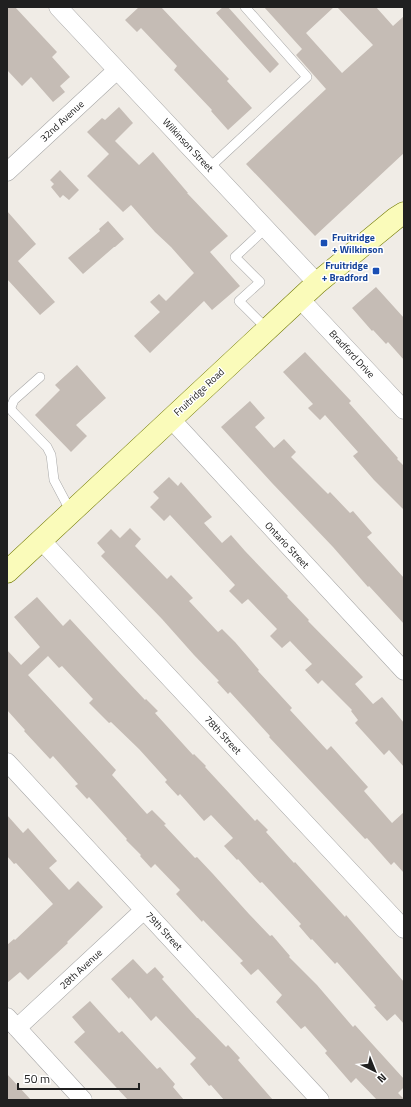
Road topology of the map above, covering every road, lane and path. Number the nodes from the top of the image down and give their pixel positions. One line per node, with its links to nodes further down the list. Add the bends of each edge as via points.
1 (58, 7): 3 (street, Wilkinson Street)
2 (244, 7): 4 (lane, via 307,77)
3 (117, 70): 4 (street, Wilkinson Street); 5 (street, 32nd Avenue)
4 (209, 168): 7 (street, Wilkinson Street)
5 (7, 172)
6 (401, 212): 8 (main road, Fruitridge Road)
7 (266, 228): 8 (street, Wilkinson Street); 10 (lane, via 235,257 260,282 239,302)
8 (317, 283): 9 (main road, Fruitridge Road)
9 (300, 299): 10 (main road, Fruitridge Road); 12 (street, Bradford Drive)
10 (267, 330): 13 (main road, Fruitridge Road)
11 (40, 377): 14 (lane, via 14,400 11,407 47,447 54,480)
12 (404, 410)
13 (170, 419): 14 (main road, Fruitridge Road); 17 (street, Ontario Street)
14 (71, 512): 15 (main road, Fruitridge Road)
15 (41, 540): 16 (main road, Fruitridge Road); 20 (street, 78th Street)
16 (7, 572)
17 (404, 671)
18 (7, 762): 19 (street, 79th Street)
19 (144, 910): 21 (street, 28th Avenue); 23 (street, 79th Street)
20 (404, 930)
21 (12, 1023): 22 (street)
22 (84, 1100)
23 (320, 1100)

